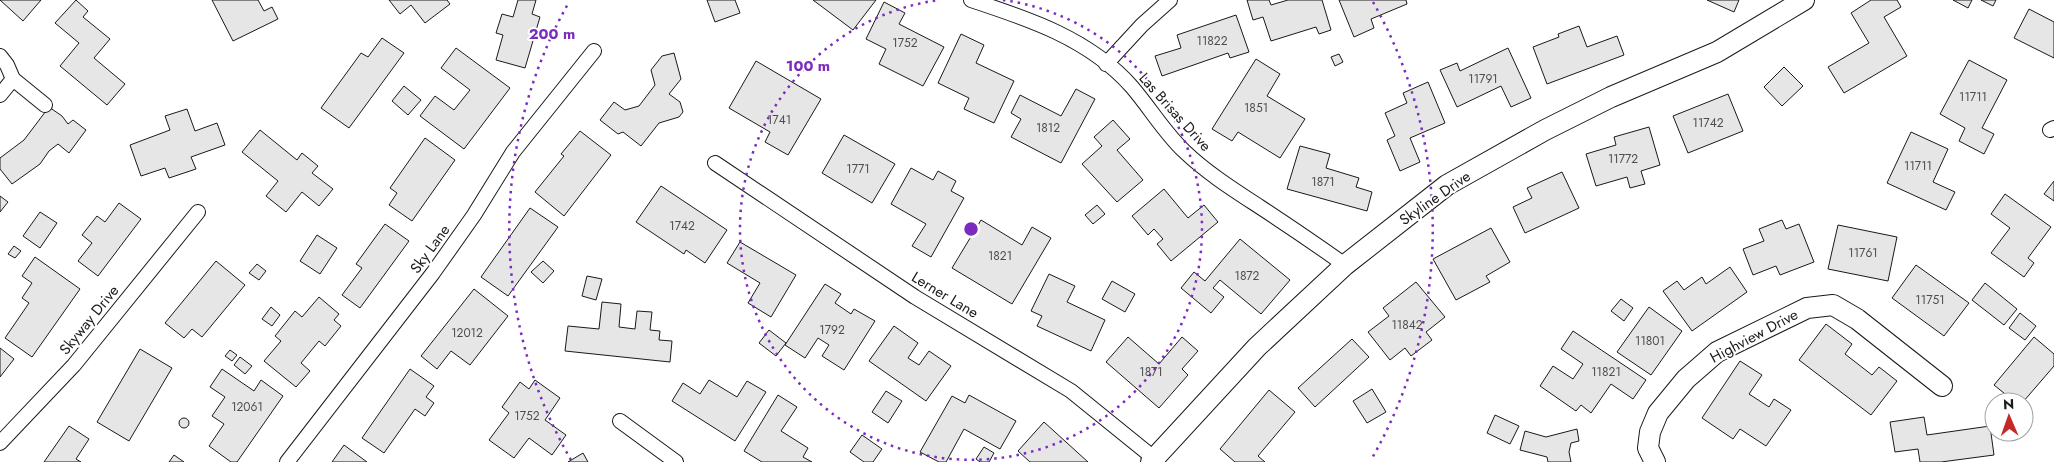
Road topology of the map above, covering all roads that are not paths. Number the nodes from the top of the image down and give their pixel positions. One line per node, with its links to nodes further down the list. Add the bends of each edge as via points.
1 (971, 0): 6 (street, Las Brisas Drive, via 1040,23 1071,39)
2 (1170, 0): 6 (street)
3 (1802, 0): 12 (street, Skyline Drive, via 1716,52 1544,130 1448,185)
4 (594, 51): 18 (street, Sky Lane, via 513,152 438,266)
5 (0, 56): 7 (street)
6 (1106, 64): 12 (street, Las Brisas Drive, via 1131,86 1185,152 1225,184)
7 (13, 79): 8 (street); 9 (street)
8 (0, 95)
9 (46, 105)
10 (715, 163): 17 (street, Lerner Lane, via 915,296 1071,391)
11 (198, 212): 15 (street, Skyway Drive, via 74,365)
12 (1345, 265): 17 (street, Skyline Drive, via 1257,347)
13 (1942, 386): 16 (street, Highview Drive, via 1857,319 1833,305 1807,308 1717,352 1700,365 1658,413 1650,432)
14 (620, 420): 19 (street)
15 (0, 443)
16 (1652, 455)
17 (1153, 460)
18 (287, 462)
19 (676, 462)

